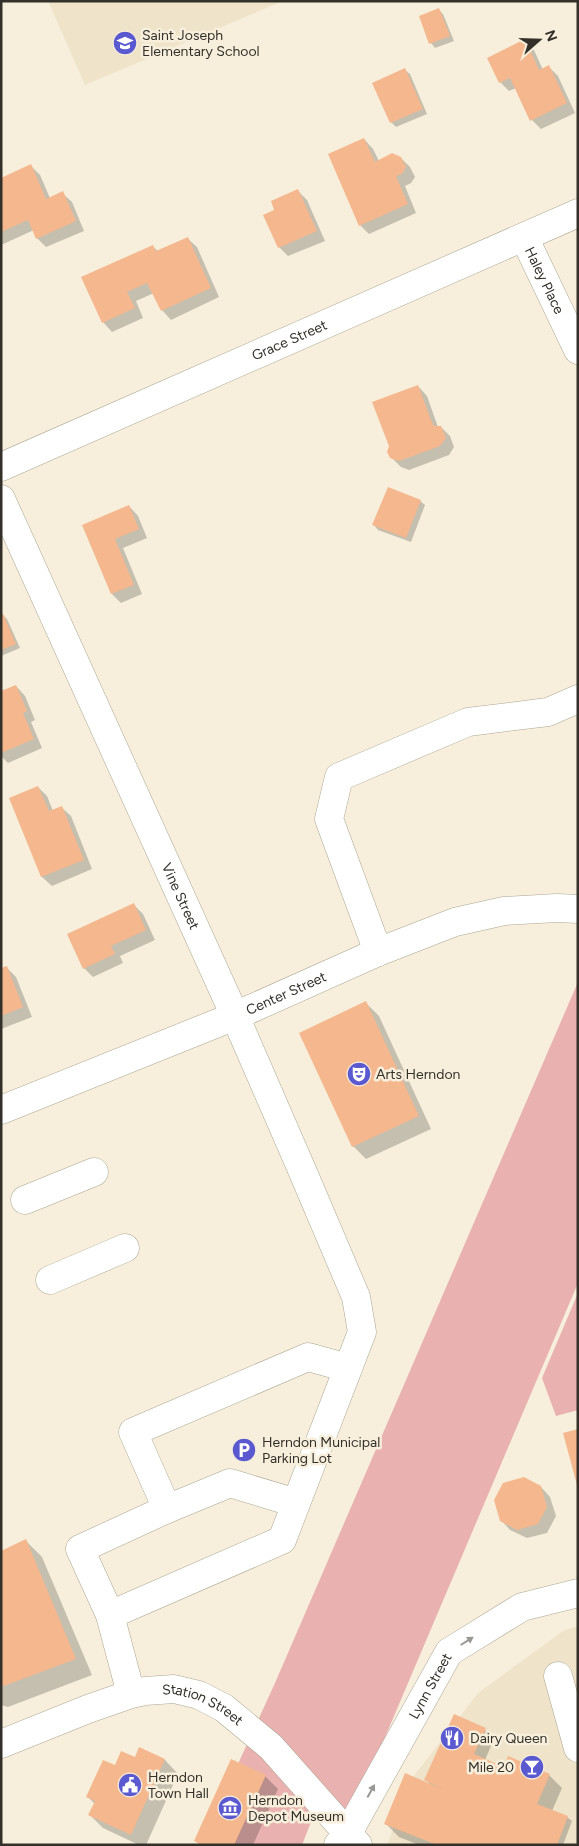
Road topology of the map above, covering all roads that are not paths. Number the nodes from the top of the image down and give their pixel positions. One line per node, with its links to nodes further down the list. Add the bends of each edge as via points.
1 (578, 213): 2 (street, Grace Street)
2 (524, 237): 3 (street, Haley Place); 4 (street, Grace Street)
3 (578, 350)
4 (1, 467)
5 (1, 499): 9 (street, Vine Street)
6 (578, 699): 8 (street, via 548,712 468,722 339,777 329,819)
7 (578, 909): 8 (street, Center Street, via 522,910 455,922)
8 (378, 952): 9 (street, Center Street)
9 (235, 1016): 10 (street, Center Street); 15 (street, Vine Street, via 356,1297 362,1332)
10 (1, 1110)
11 (94, 1172): 12 (street)
12 (25, 1200)
13 (125, 1248): 14 (street)
14 (50, 1280)
15 (348, 1368): 16 (street, Vine Street); 17 (street, via 308,1357 133,1432)
16 (296, 1503): 17 (street, via 230,1482); 19 (street, Vine Street, via 282,1540)
17 (167, 1509): 19 (street, via 80,1549)
18 (578, 1593): 24 (street, Lynn Street, one-way to 18, via 449,1652 522,1607)
19 (110, 1615): 21 (street)
20 (558, 1676): 23 (street)
21 (131, 1694): 22 (street, Station Street); 24 (street, Station Street, via 174,1689 199,1695 224,1708 271,1747)
22 (1, 1744)
23 (578, 1748)
24 (348, 1841)

